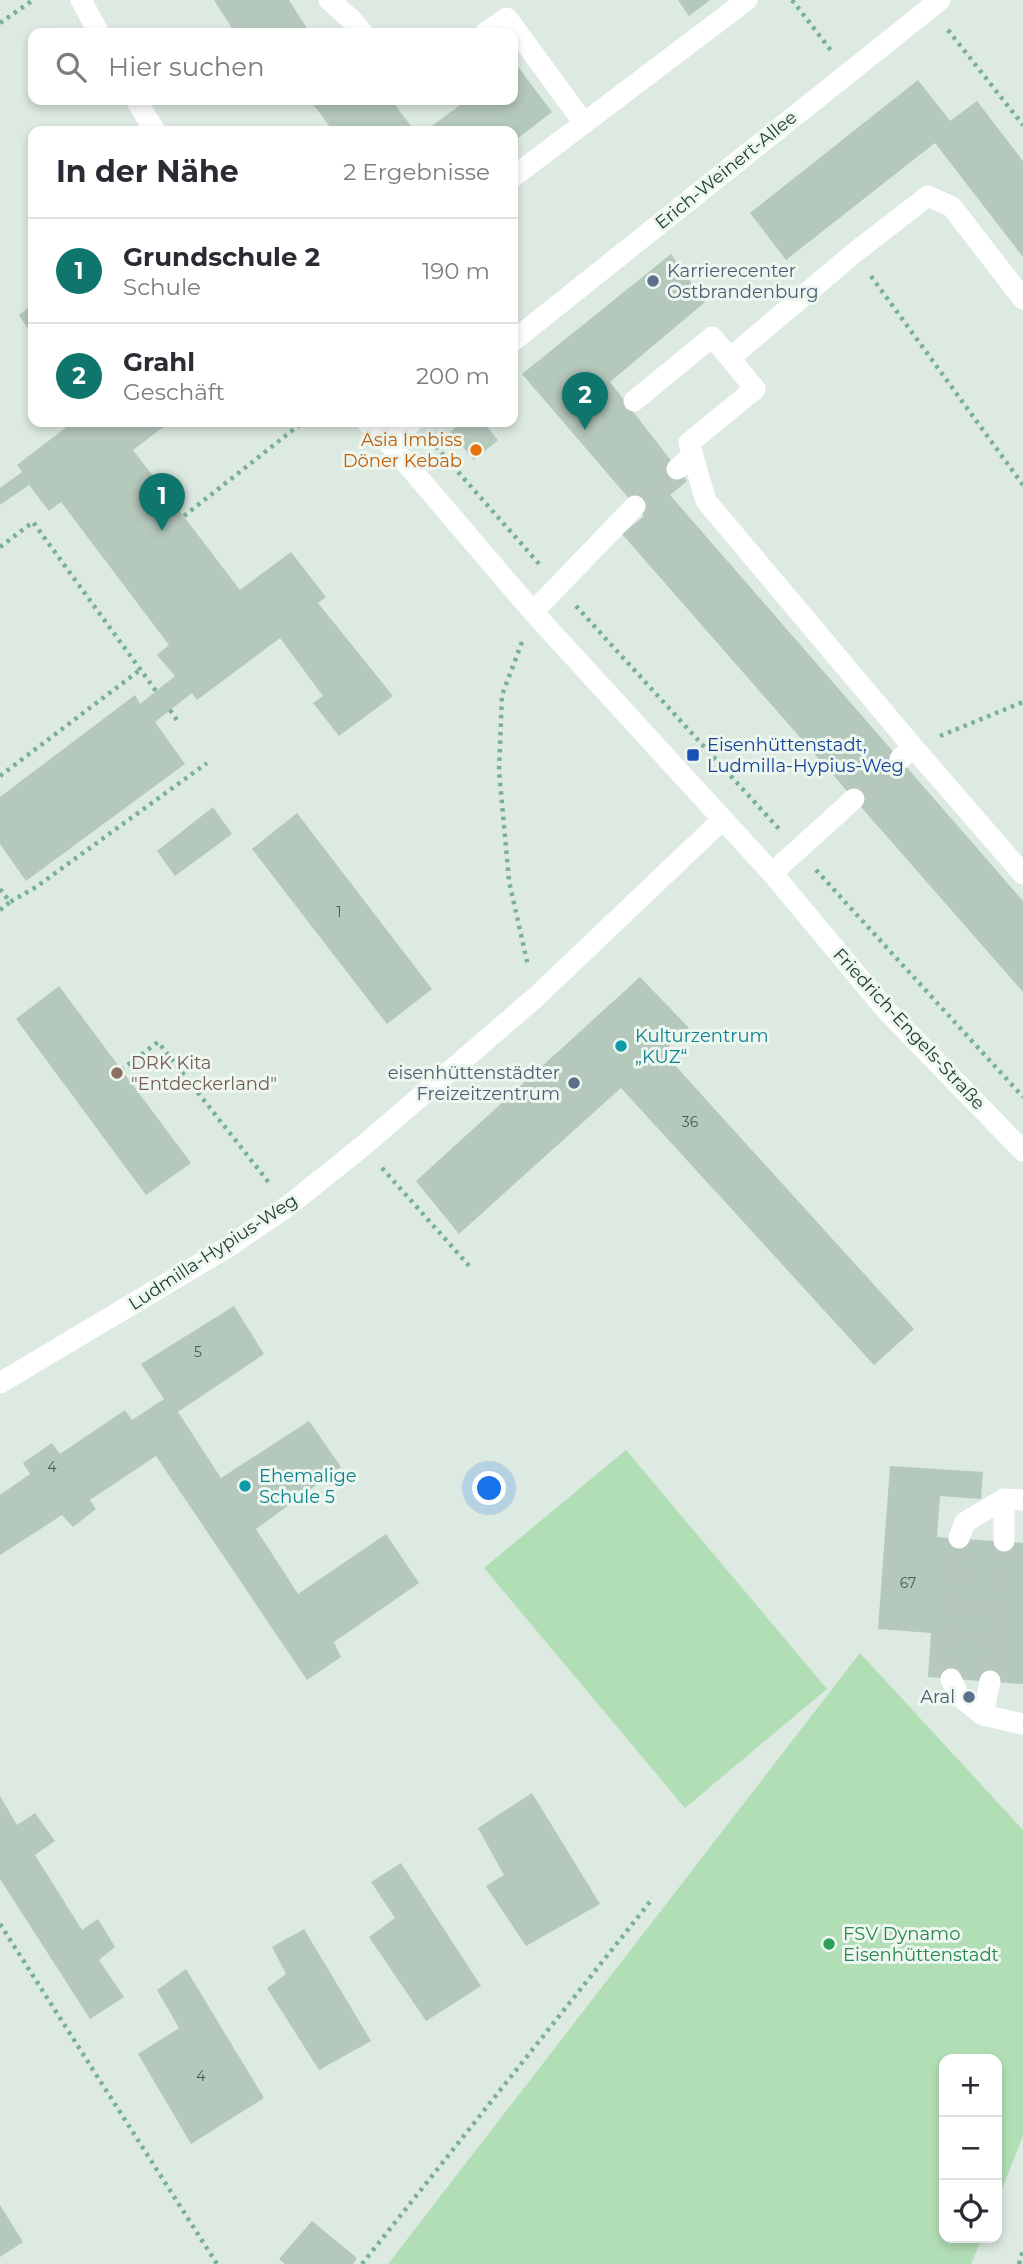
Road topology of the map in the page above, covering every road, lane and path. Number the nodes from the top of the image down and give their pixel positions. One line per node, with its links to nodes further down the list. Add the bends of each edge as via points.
1 (33, 0): 7 (path)
2 (81, 0): 8 (street)
3 (329, 0): 9 (street)
4 (747, 0): 15 (street)
5 (792, 0): 13 (path)
6 (935, 4): 13 (street, Erich-Weinert-Allee); 16 (path)
7 (0, 23)
8 (96, 28)
9 (359, 28)
10 (492, 28): 11 (street, via 507,18)
11 (514, 28)
12 (518, 33): 15 (street)
13 (848, 73): 21 (street, Erich-Weinert-Allee)
14 (139, 105): 17 (street)
15 (584, 123): 18 (street)
16 (1023, 125)
17 (152, 126)
18 (518, 173)
19 (854, 253): 20 (street, via 928,196 952,207); 22 (street); 28 (path)
20 (1023, 299)
21 (518, 337)
22 (730, 358): 23 (street, via 712,337); 39 (street, via 755,389 689,443 685,462 706,501)
23 (634, 401)
24 (297, 427): 30 (path)
25 (372, 427): 27 (street, Friedrich-Engels-Straße)
26 (417, 427): 27 (street); 32 (path)
27 (388, 442): 33 (street, Friedrich-Engels-Straße)
28 (1023, 485)
29 (635, 506): 32 (street)
30 (184, 516)
31 (0, 547): 34 (path, via 33,522)
32 (557, 584): 33 (street); 44 (path)
33 (533, 612): 43 (street, Friedrich-Engels-Straße); 51 (path, via 502,695 499,770 509,881)
34 (140, 670): 35 (path); 41 (path)
35 (156, 691)
36 (1023, 702): 39 (path)
37 (170, 710): 38 (path)
38 (179, 723)
39 (906, 753): 47 (street)
40 (207, 763): 49 (path)
41 (0, 775)
42 (854, 799): 46 (street)
43 (722, 820): 46 (street, Friedrich-Engels-Straße); 51 (street, Ludmilla-Hypius-Weg)
44 (781, 831)
45 (809, 861): 53 (path)
46 (772, 873): 55 (street, Friedrich-Engels-Straße, via 887,1011)
47 (1023, 874)
48 (0, 889): 49 (path)
49 (10, 902): 50 (path)
50 (0, 910)
51 (536, 998): 54 (street, Ludmilla-Hypius-Weg)
52 (121, 1070): 56 (path, via 158,1042)
53 (1023, 1097)
54 (363, 1146): 56 (street, Ludmilla-Hypius-Weg); 57 (path)
55 (1023, 1151)
56 (288, 1206): 58 (street, Ludmilla-Hypius-Weg, via 228,1247)
57 (471, 1268)
58 (0, 1383)
59 (1014, 1499): 60 (street, via 965,1522); 61 (street)
60 (959, 1538)
61 (1004, 1541)
62 (951, 1679): 64 (street, via 959,1696)
63 (990, 1681): 64 (street)
64 (983, 1715): 65 (street)
65 (1023, 1724)
66 (653, 1898): 70 (path)
67 (0, 1923): 69 (path)
68 (1023, 2250): 71 (path)
69 (217, 2264)
70 (362, 2264)
71 (1018, 2264)

